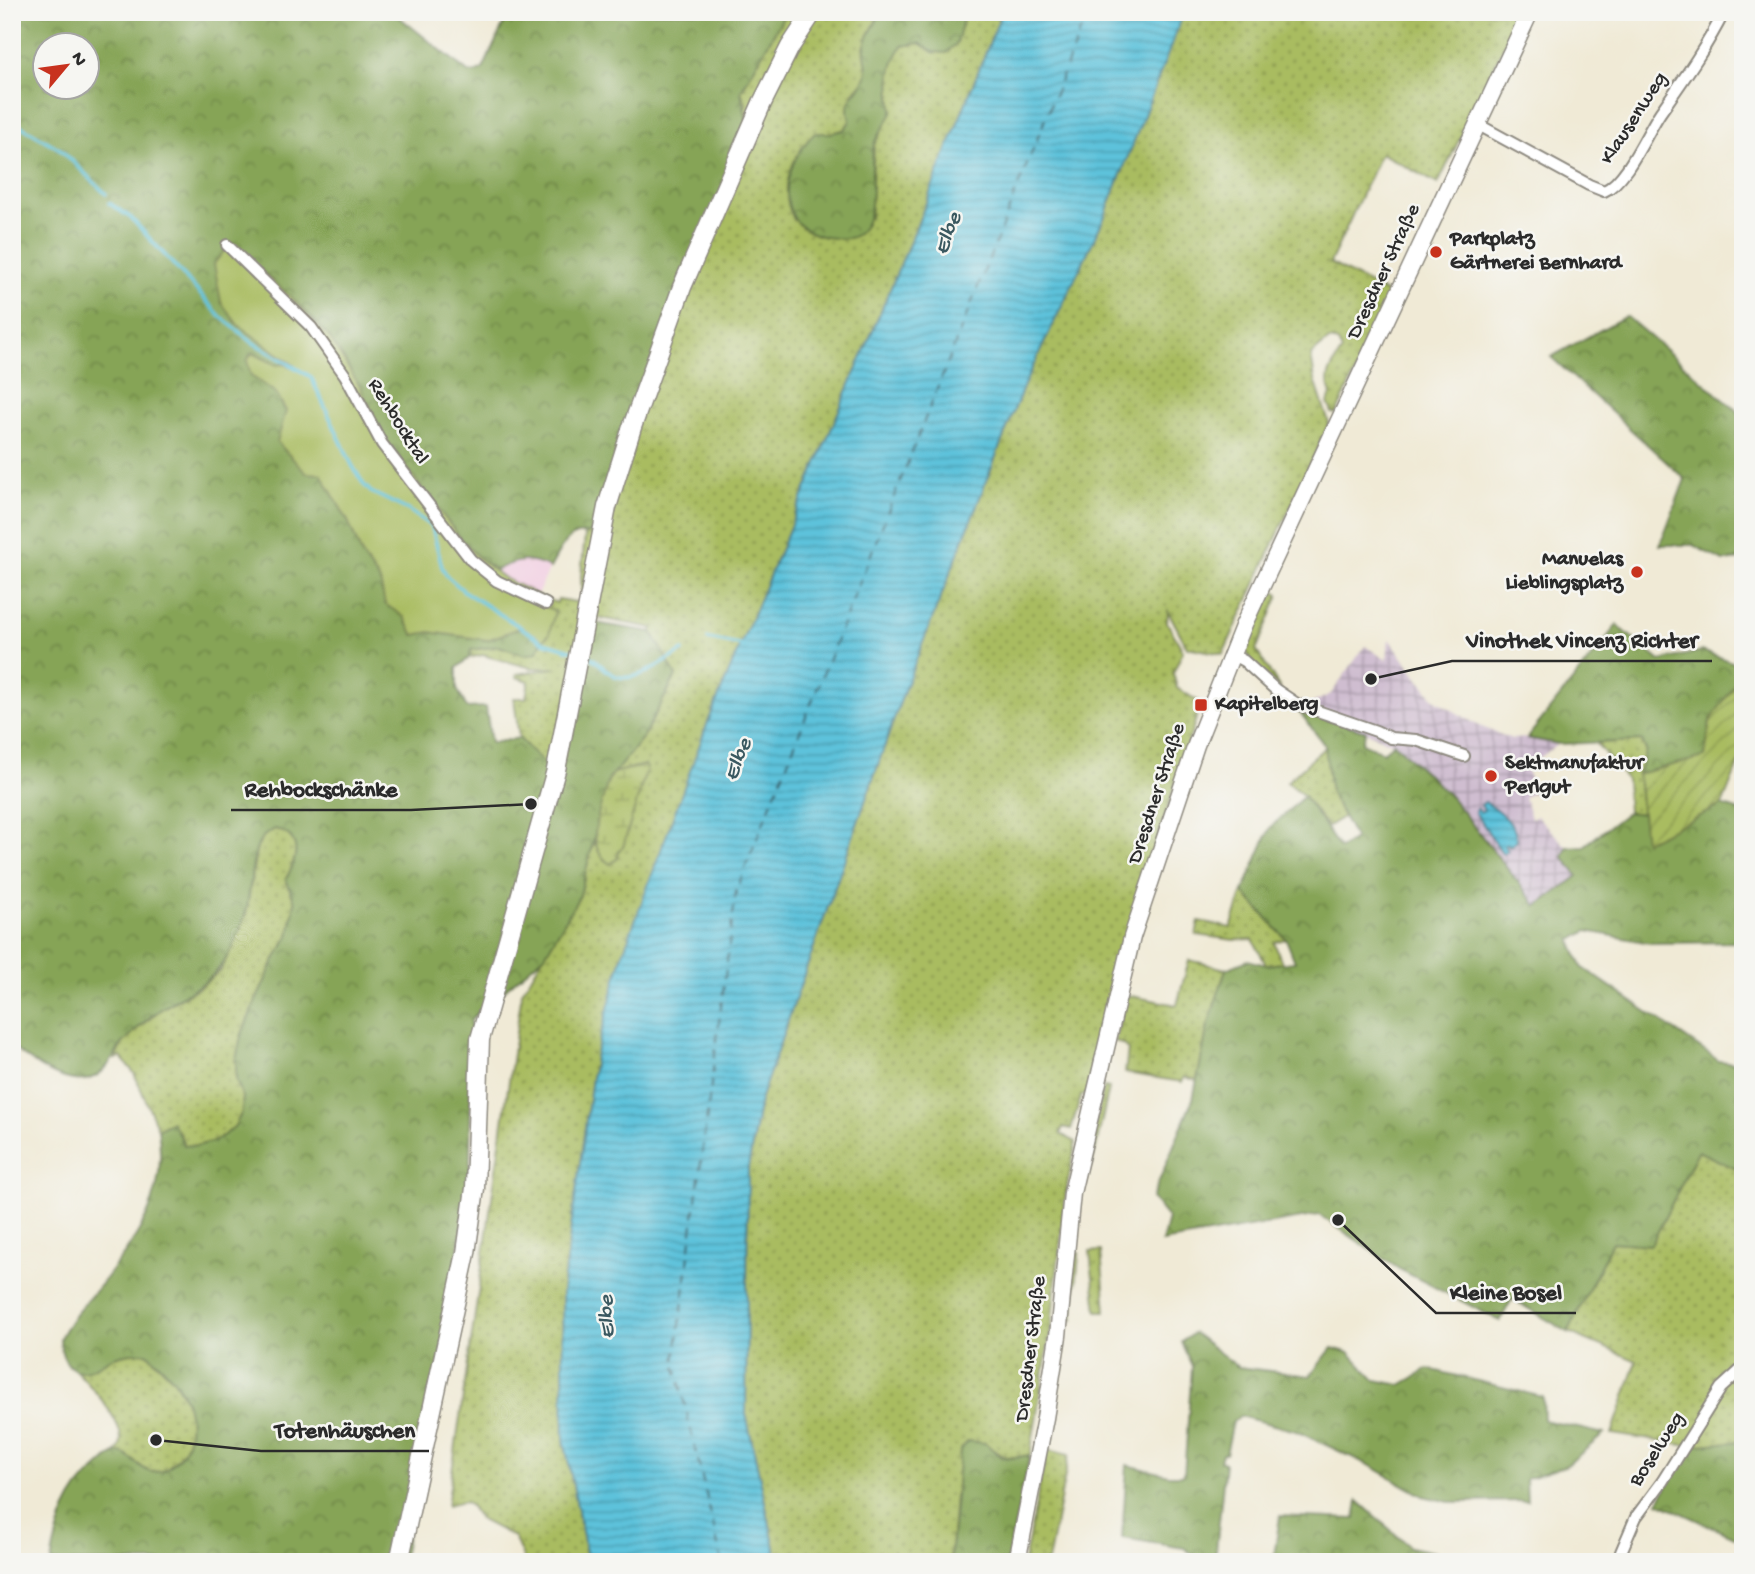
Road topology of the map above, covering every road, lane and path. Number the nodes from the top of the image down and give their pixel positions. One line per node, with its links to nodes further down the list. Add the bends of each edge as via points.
1 (813, 12): 10 (main road, via 762,103 678,299 611,493 556,770 480,1039 475,1188 466,1252)
2 (1530, 12): 4 (main road, Dresdner Straße)
3 (1724, 12): 4 (street, Klausenweg, via 1610,189 1588,185)
4 (1477, 124): 7 (main road, Dresdner Straße)
5 (227, 246): 6 (street, Rehbocktal, via 318,336 382,444 471,560 497,581)
6 (546, 604)
7 (1231, 654): 8 (street, via 1297,704 1391,738 1416,740); 11 (main road, Dresdner Straße, via 1132,937 1091,1107 1072,1193 1058,1336)
8 (1464, 757)
9 (1743, 1368): 12 (street, Boselweg, via 1721,1388 1636,1517)
10 (399, 1562)
11 (1017, 1562)
12 (1620, 1562)

